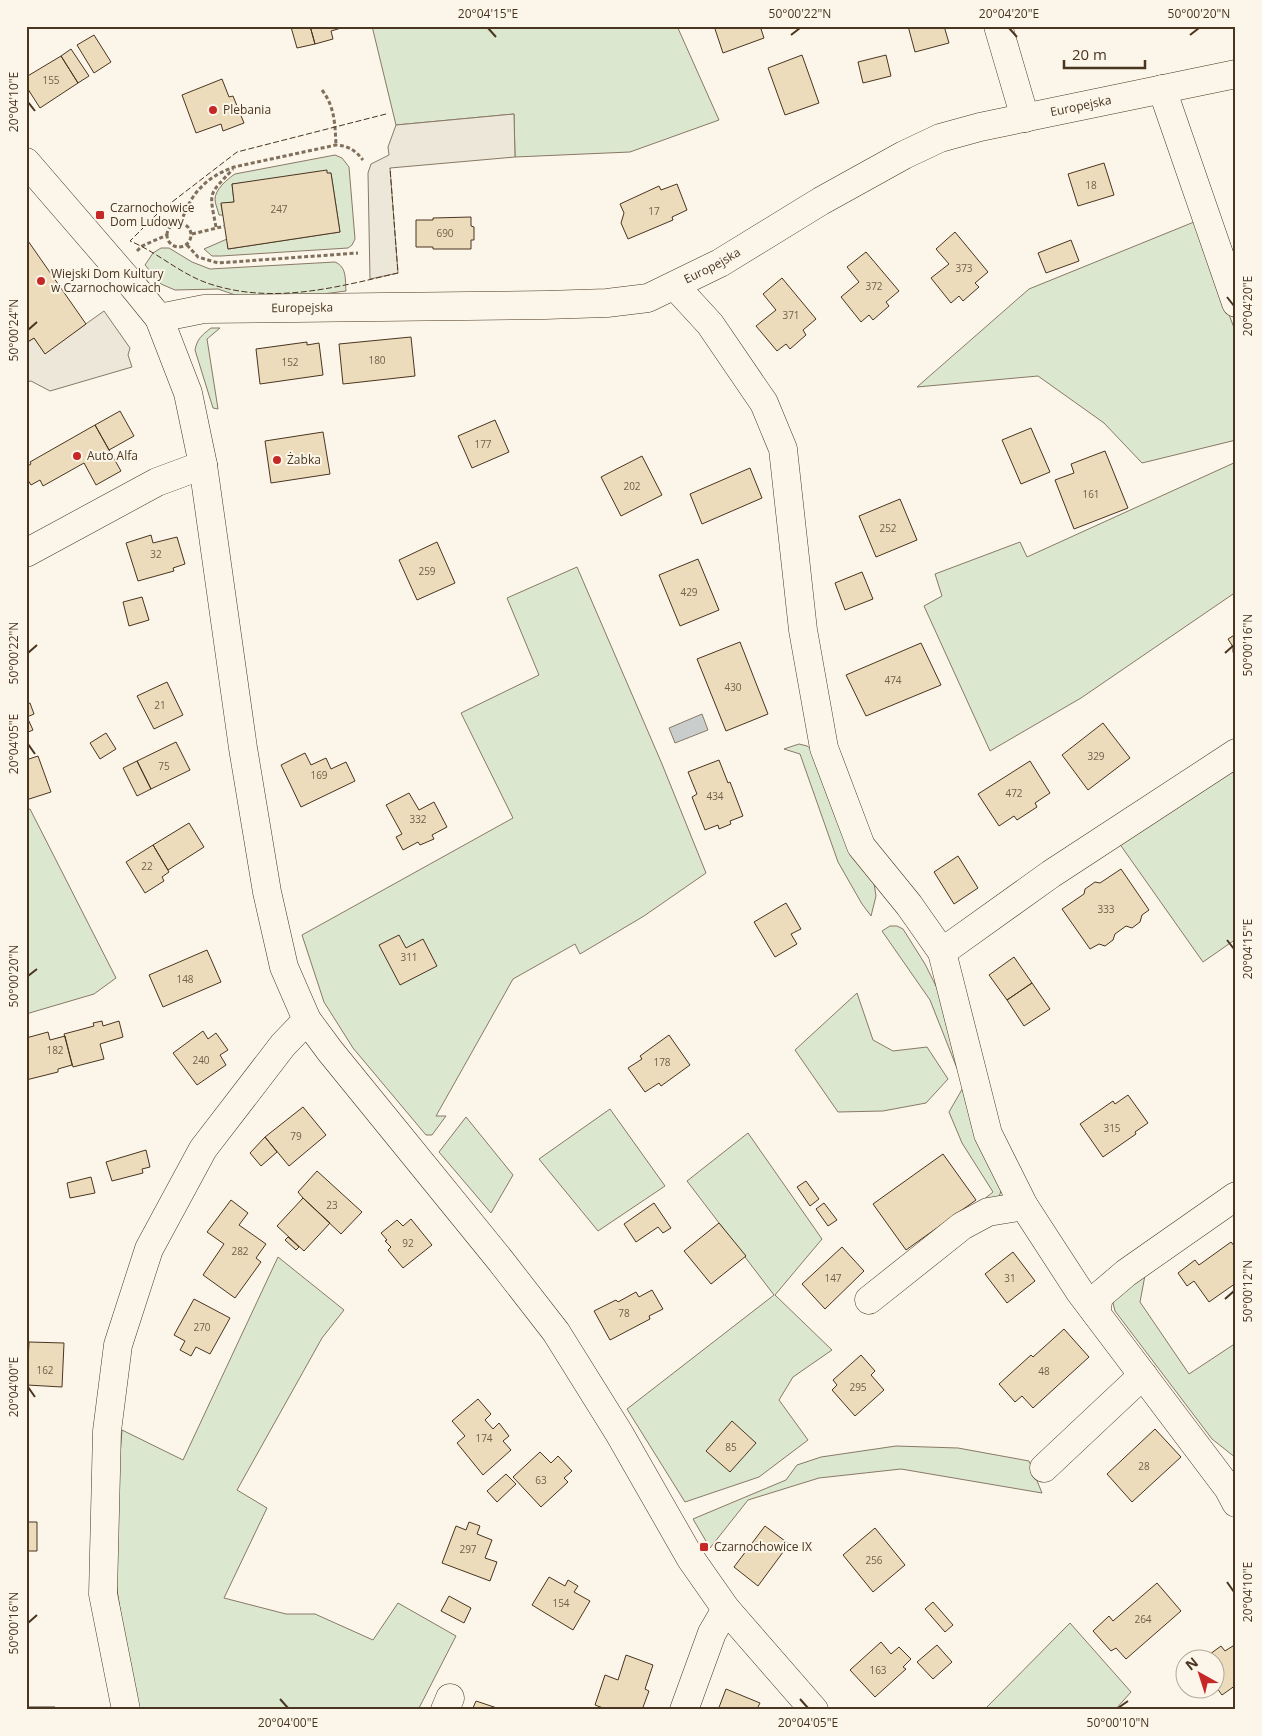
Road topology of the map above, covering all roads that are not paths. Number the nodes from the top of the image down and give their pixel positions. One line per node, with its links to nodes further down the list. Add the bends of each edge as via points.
1 (998, 26): 4 (street)
2 (1236, 74): 3 (street, Europejska)
3 (1162, 89): 4 (street, Europejska); 7 (street)
4 (1025, 118): 6 (street, Europejska, via 940,138 904,155)
5 (26, 162): 8 (street)
6 (675, 286): 8 (street, Europejska, via 648,298 607,303 204,309); 12 (street, via 710,324 764,403 783,449 803,630 824,748 861,846)
7 (1236, 303)
8 (159, 318): 9 (street, via 188,393)
9 (202, 465): 10 (street, via 157,482); 13 (street, via 267,892 284,967)
10 (26, 552)
11 (1236, 753): 12 (street, via 1051,874)
12 (942, 952): 15 (street, via 988,1134)
13 (307, 1020): 21 (street, via 556,1332 692,1559); 22 (street, via 283,1045 203,1149 148,1249 118,1345 107,1431 103,1594)
14 (1236, 1196): 17 (street, via 1126,1273 1099,1296)
15 (1024, 1206): 16 (street, via 988,1212 962,1226); 17 (street)
16 (869, 1300)
17 (1096, 1313): 18 (street)
18 (1143, 1375): 19 (street); 20 (street)
19 (1044, 1468)
20 (1233, 1492)
21 (726, 1609): 23 (street, via 712,1633); 24 (street)
22 (126, 1710)
23 (684, 1710)
24 (814, 1710)

